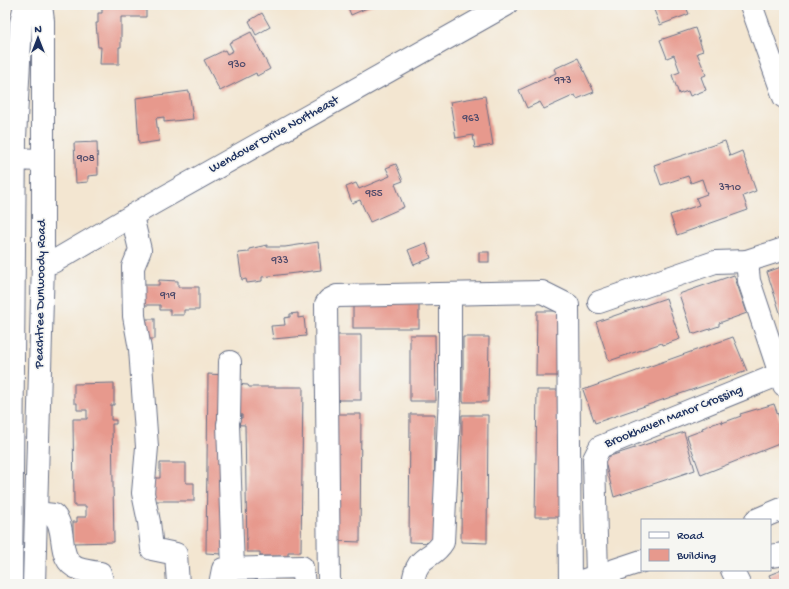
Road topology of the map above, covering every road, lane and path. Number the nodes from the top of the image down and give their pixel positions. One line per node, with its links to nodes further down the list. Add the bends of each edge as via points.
1 (25, 5): 6 (main road, Peachtree Dunwoody Road, via 21,23)
2 (41, 5): 7 (main road, Peachtree Dunwoody Road)
3 (506, 5): 8 (main road, Wendover Drive Northeast)
4 (750, 5): 5 (main road)
5 (782, 87)
6 (10, 159): 7 (main road); 16 (main road, Peachtree Dunwoody Road)
7 (43, 160): 11 (main road, Peachtree Dunwoody Road)
8 (132, 216): 11 (main road, Wendover Drive Northeast, via 53,262); 30 (main road, via 140,250 133,267 134,316 140,349 147,446 143,493 152,549 176,554)
9 (784, 249): 10 (main road)
10 (746, 261): 13 (main road, via 715,262); 15 (main road, via 749,281)
11 (43, 263): 17 (main road, Peachtree Dunwoody Road)
12 (450, 294): 32 (main road, via 337,296 326,304); 33 (main road, via 450,396 442,542 438,549 420,562 414,574); 34 (main road, via 542,292 568,305)
13 (599, 302)
14 (230, 362): 25 (main road)
15 (782, 380): 26 (main road, Brookhaven Manor Crossing, via 600,447 594,459)
16 (9, 394): 17 (main road); 27 (main road, Peachtree Dunwoody Road)
17 (40, 396): 19 (main road, Peachtree Dunwoody Road)
18 (784, 508): 20 (main road)
19 (36, 513): 28 (main road, Peachtree Dunwoody Road); 29 (main road, via 54,515 59,520 64,557 77,568 100,573)
20 (758, 519)
21 (784, 554): 22 (main road)
22 (771, 556)
23 (641, 561): 26 (main road)
24 (732, 571): 36 (main road)
25 (226, 576): 31 (main road, via 302,567)
26 (598, 580): 35 (main road)
27 (11, 584)
28 (34, 584)
29 (103, 584)
30 (178, 584)
31 (304, 584)
32 (329, 584)
33 (413, 584)
34 (570, 584)
35 (573, 584)
36 (738, 584)

